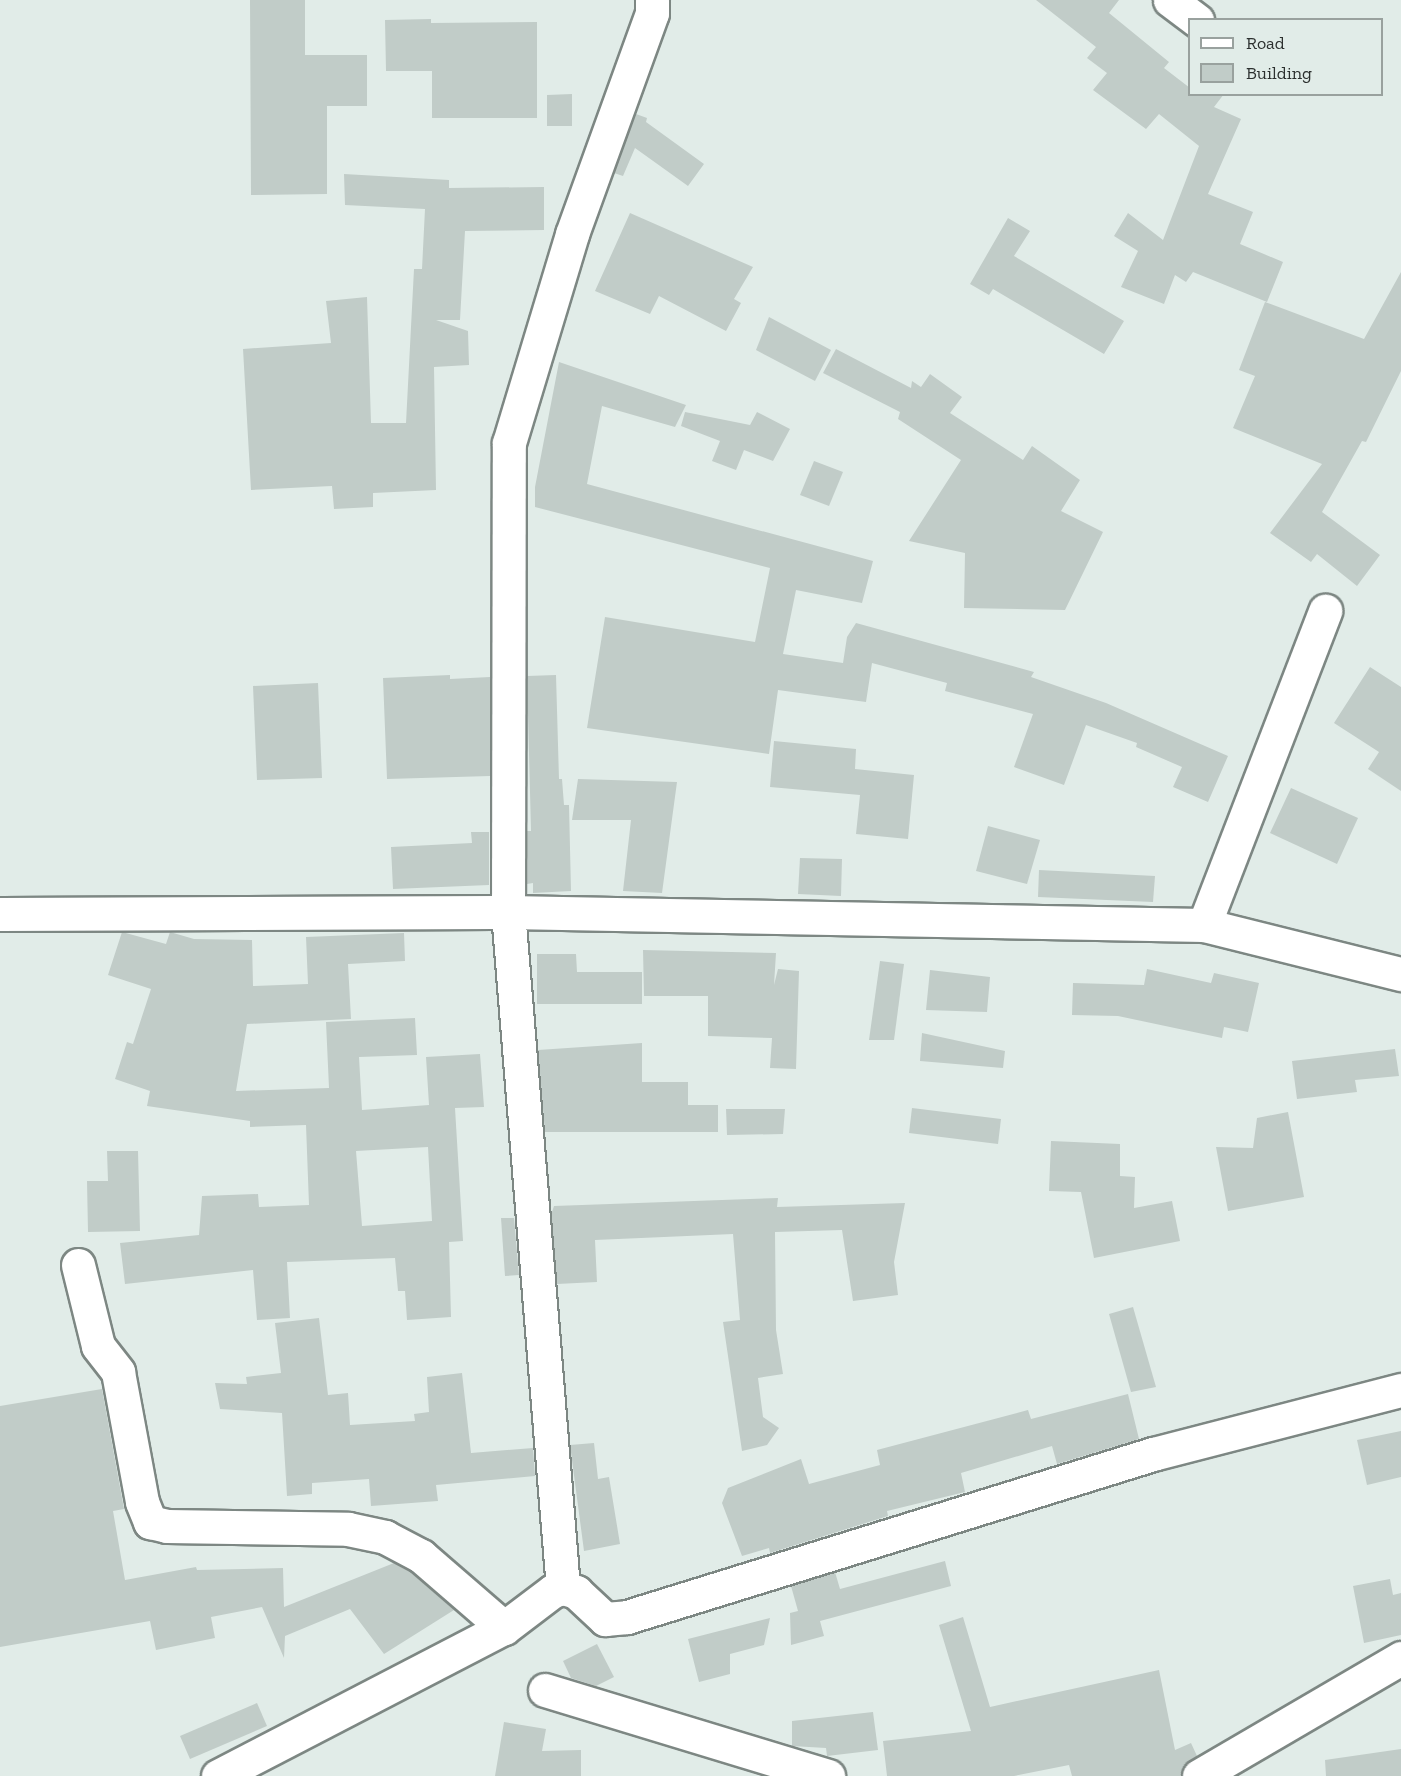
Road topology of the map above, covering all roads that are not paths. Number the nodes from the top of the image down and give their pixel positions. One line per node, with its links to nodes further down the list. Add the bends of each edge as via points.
1 (652, 0): 5 (street, via 652,13 572,234 509,443)
2 (1170, 0): 3 (street)
3 (1194, 18)
4 (1325, 612): 7 (street)
5 (508, 912): 6 (street); 7 (street); 11 (street)
6 (0, 914)
7 (1204, 925): 8 (street)
8 (1401, 974)
9 (78, 1265): 12 (street, via 98,1346 118,1372 142,1502 150,1522 167,1526 348,1529 385,1537 421,1556)
10 (1401, 1390): 11 (street, via 1153,1454 627,1617 605,1619 576,1592)
11 (563, 1588): 12 (street, via 553,1591)
12 (504, 1628): 15 (street)
13 (1401, 1658): 17 (street)
14 (545, 1690): 16 (street)
15 (218, 1776)
16 (828, 1776)
17 (1199, 1776)

